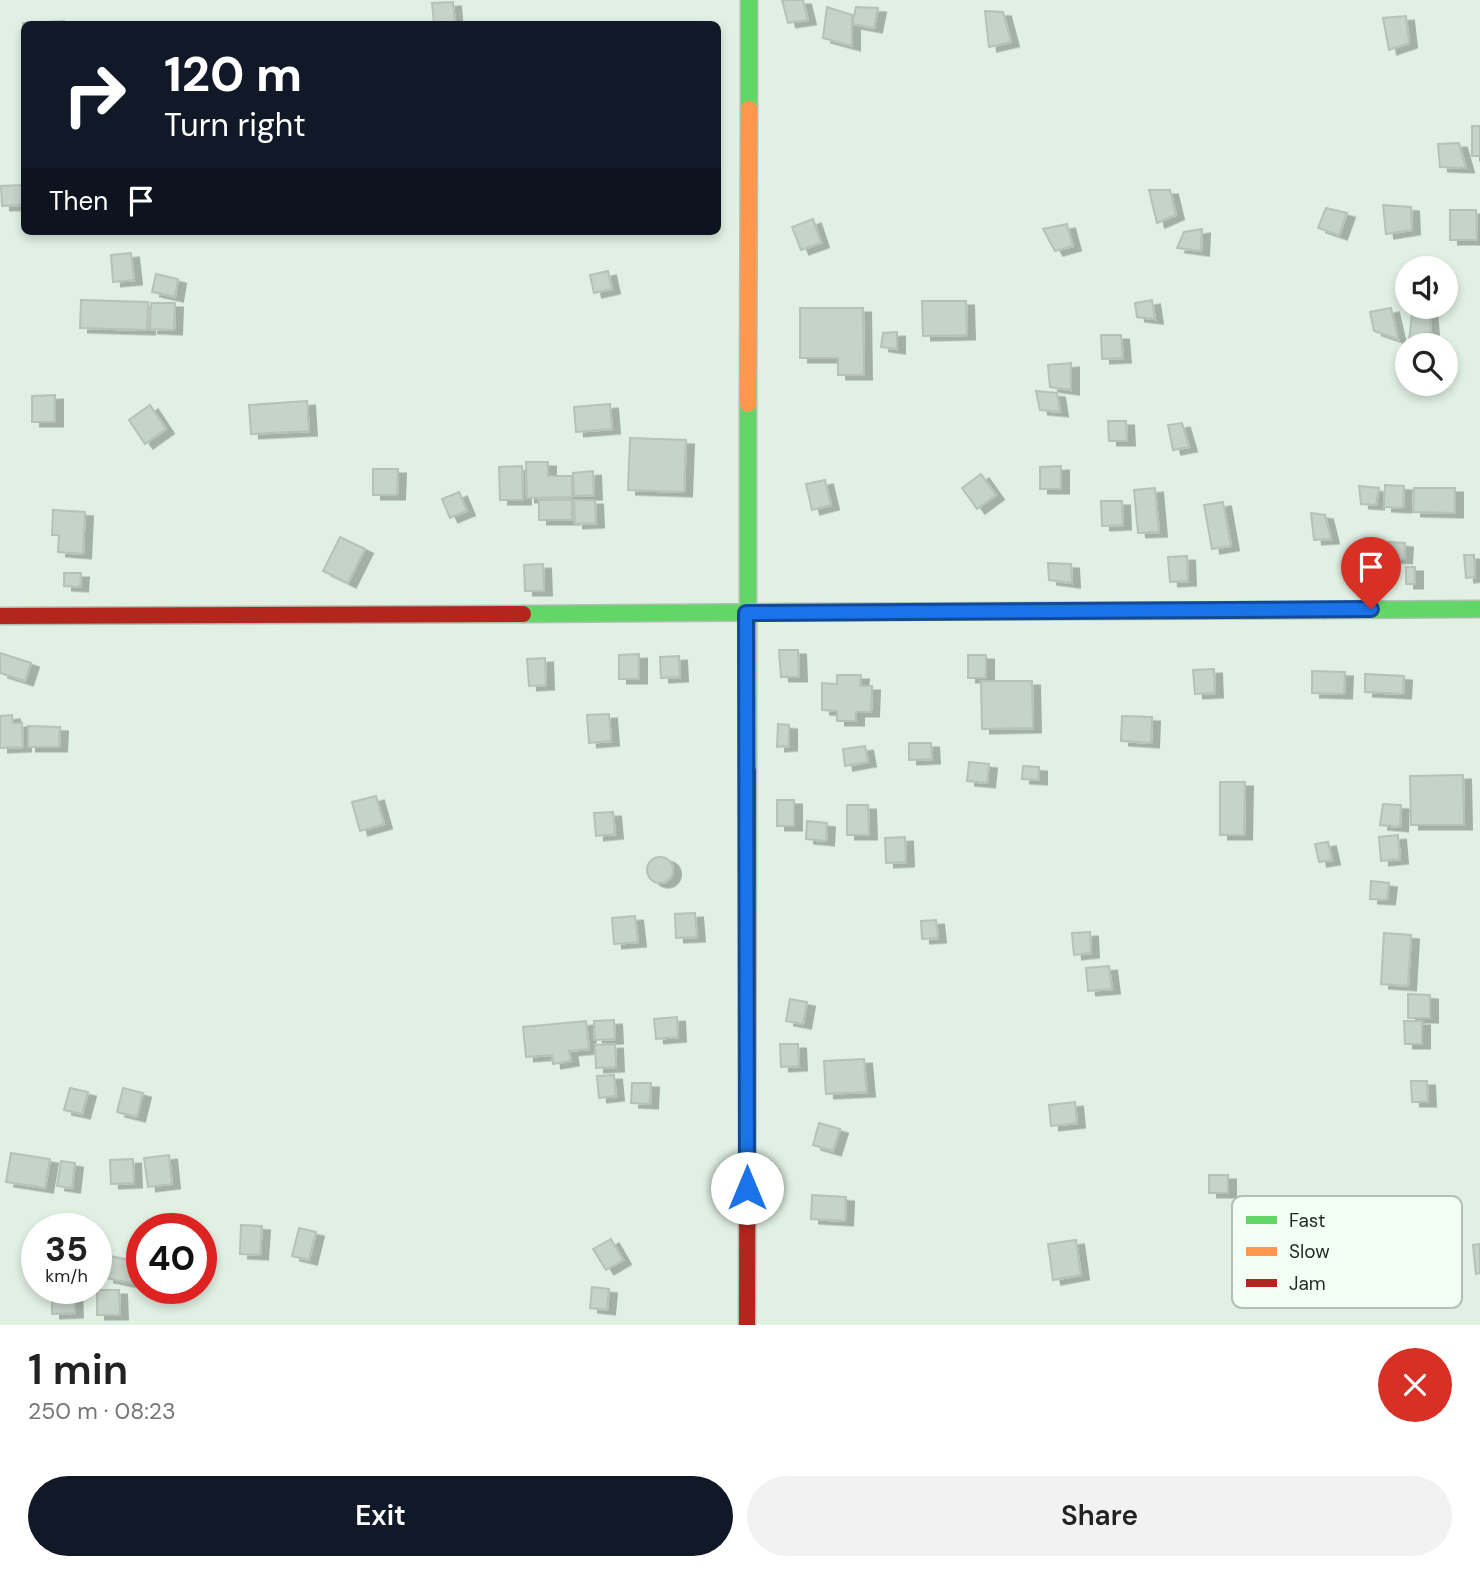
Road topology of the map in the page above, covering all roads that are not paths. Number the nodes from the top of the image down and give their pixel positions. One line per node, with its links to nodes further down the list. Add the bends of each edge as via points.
1 (749, 0): 3 (street)
2 (1480, 609): 3 (street)
3 (746, 613): 4 (street); 5 (street)
4 (0, 616)
5 (747, 1325)

